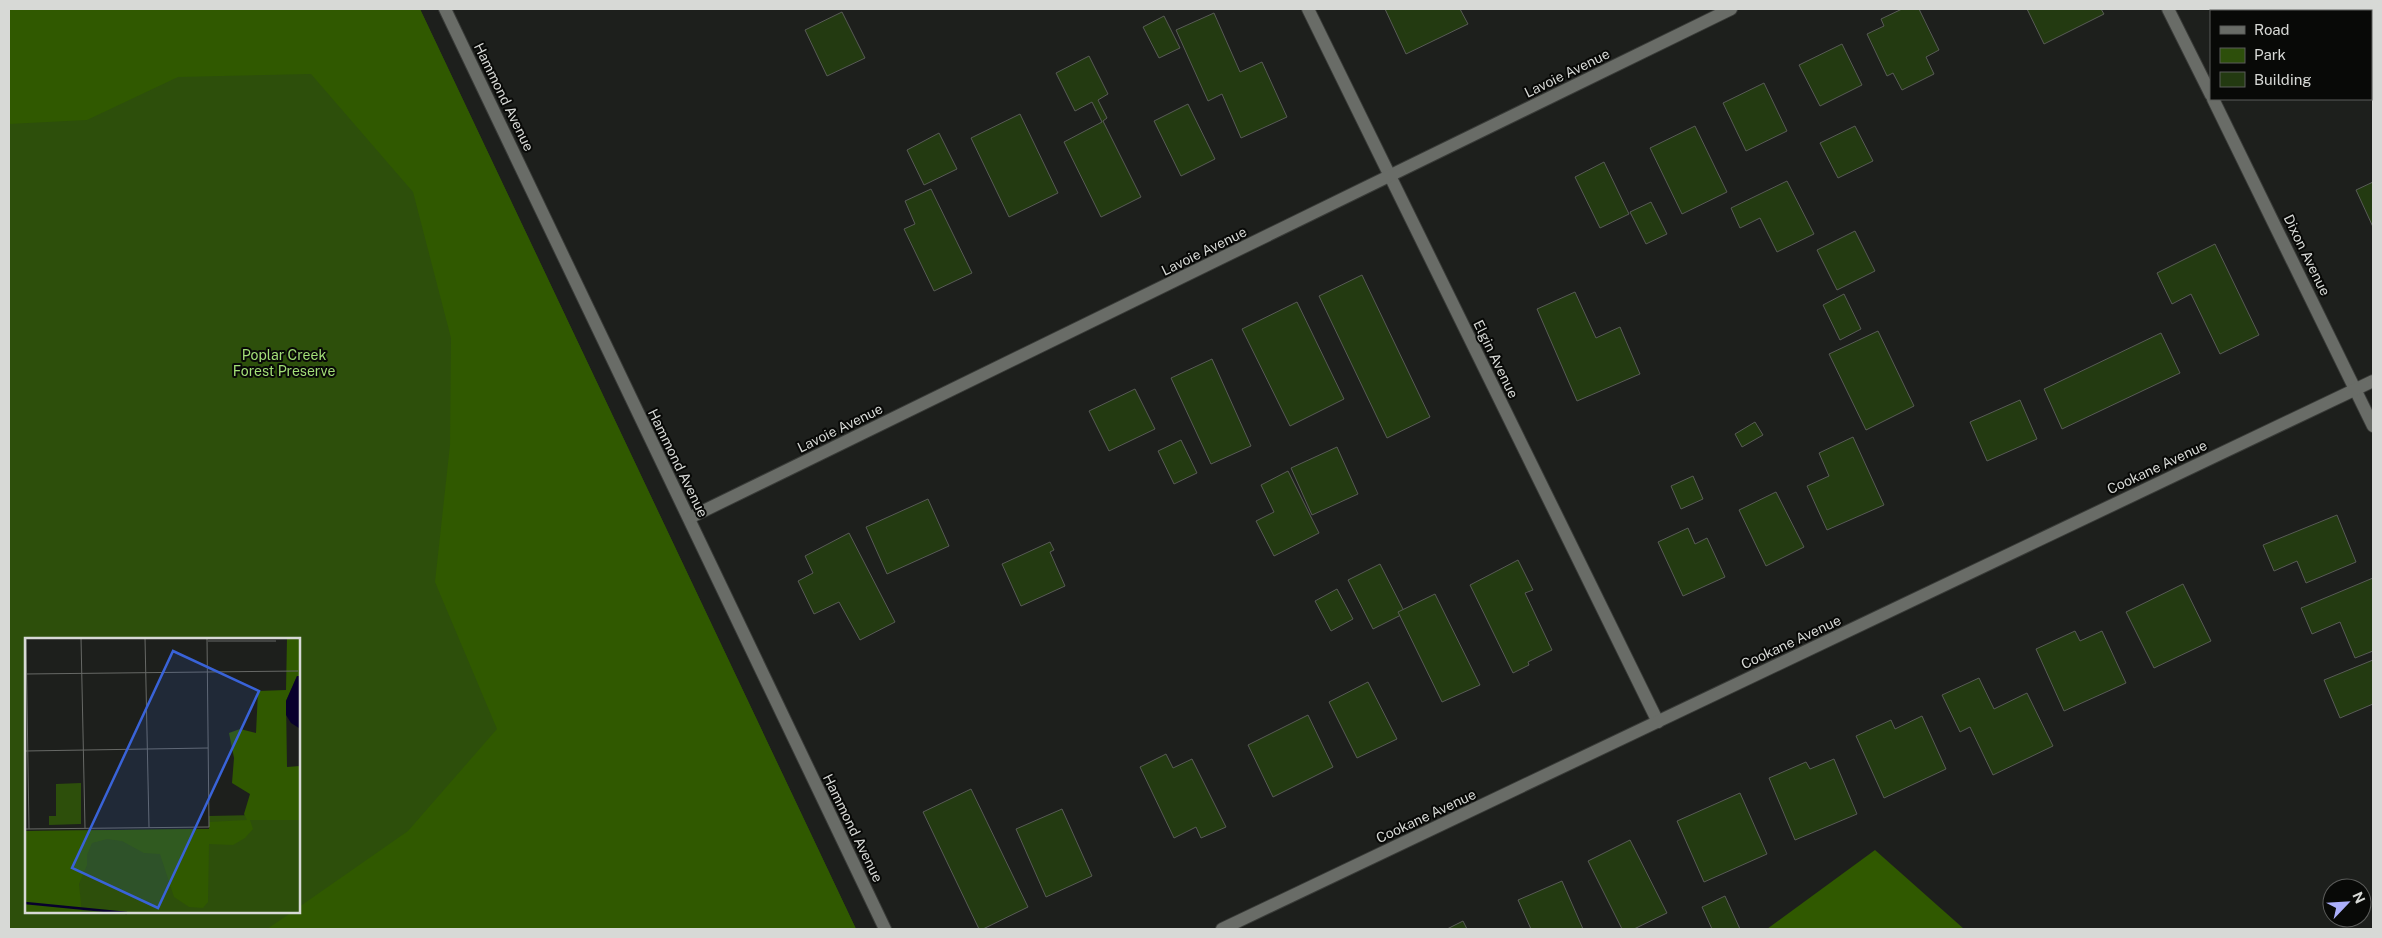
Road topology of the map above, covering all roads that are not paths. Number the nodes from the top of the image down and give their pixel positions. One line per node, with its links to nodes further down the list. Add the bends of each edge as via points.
1 (445, 9): 11 (street, Hammond Avenue)
2 (1308, 9): 7 (street, Elgin Avenue)
3 (1731, 9): 7 (street, Lavoie Avenue)
4 (2168, 9): 5 (street)
5 (2210, 93)
6 (2213, 100): 9 (street, Dixon Avenue)
7 (1390, 177): 11 (street, Lavoie Avenue); 12 (street, Elgin Avenue)
8 (2373, 381): 9 (street, Cookane Avenue)
9 (2356, 389): 10 (street, Dixon Avenue); 12 (street, Cookane Avenue)
10 (2373, 426)
11 (688, 518): 13 (street, Hammond Avenue)
12 (1658, 722): 14 (street, Cookane Avenue)
13 (885, 929)
14 (1222, 929)

